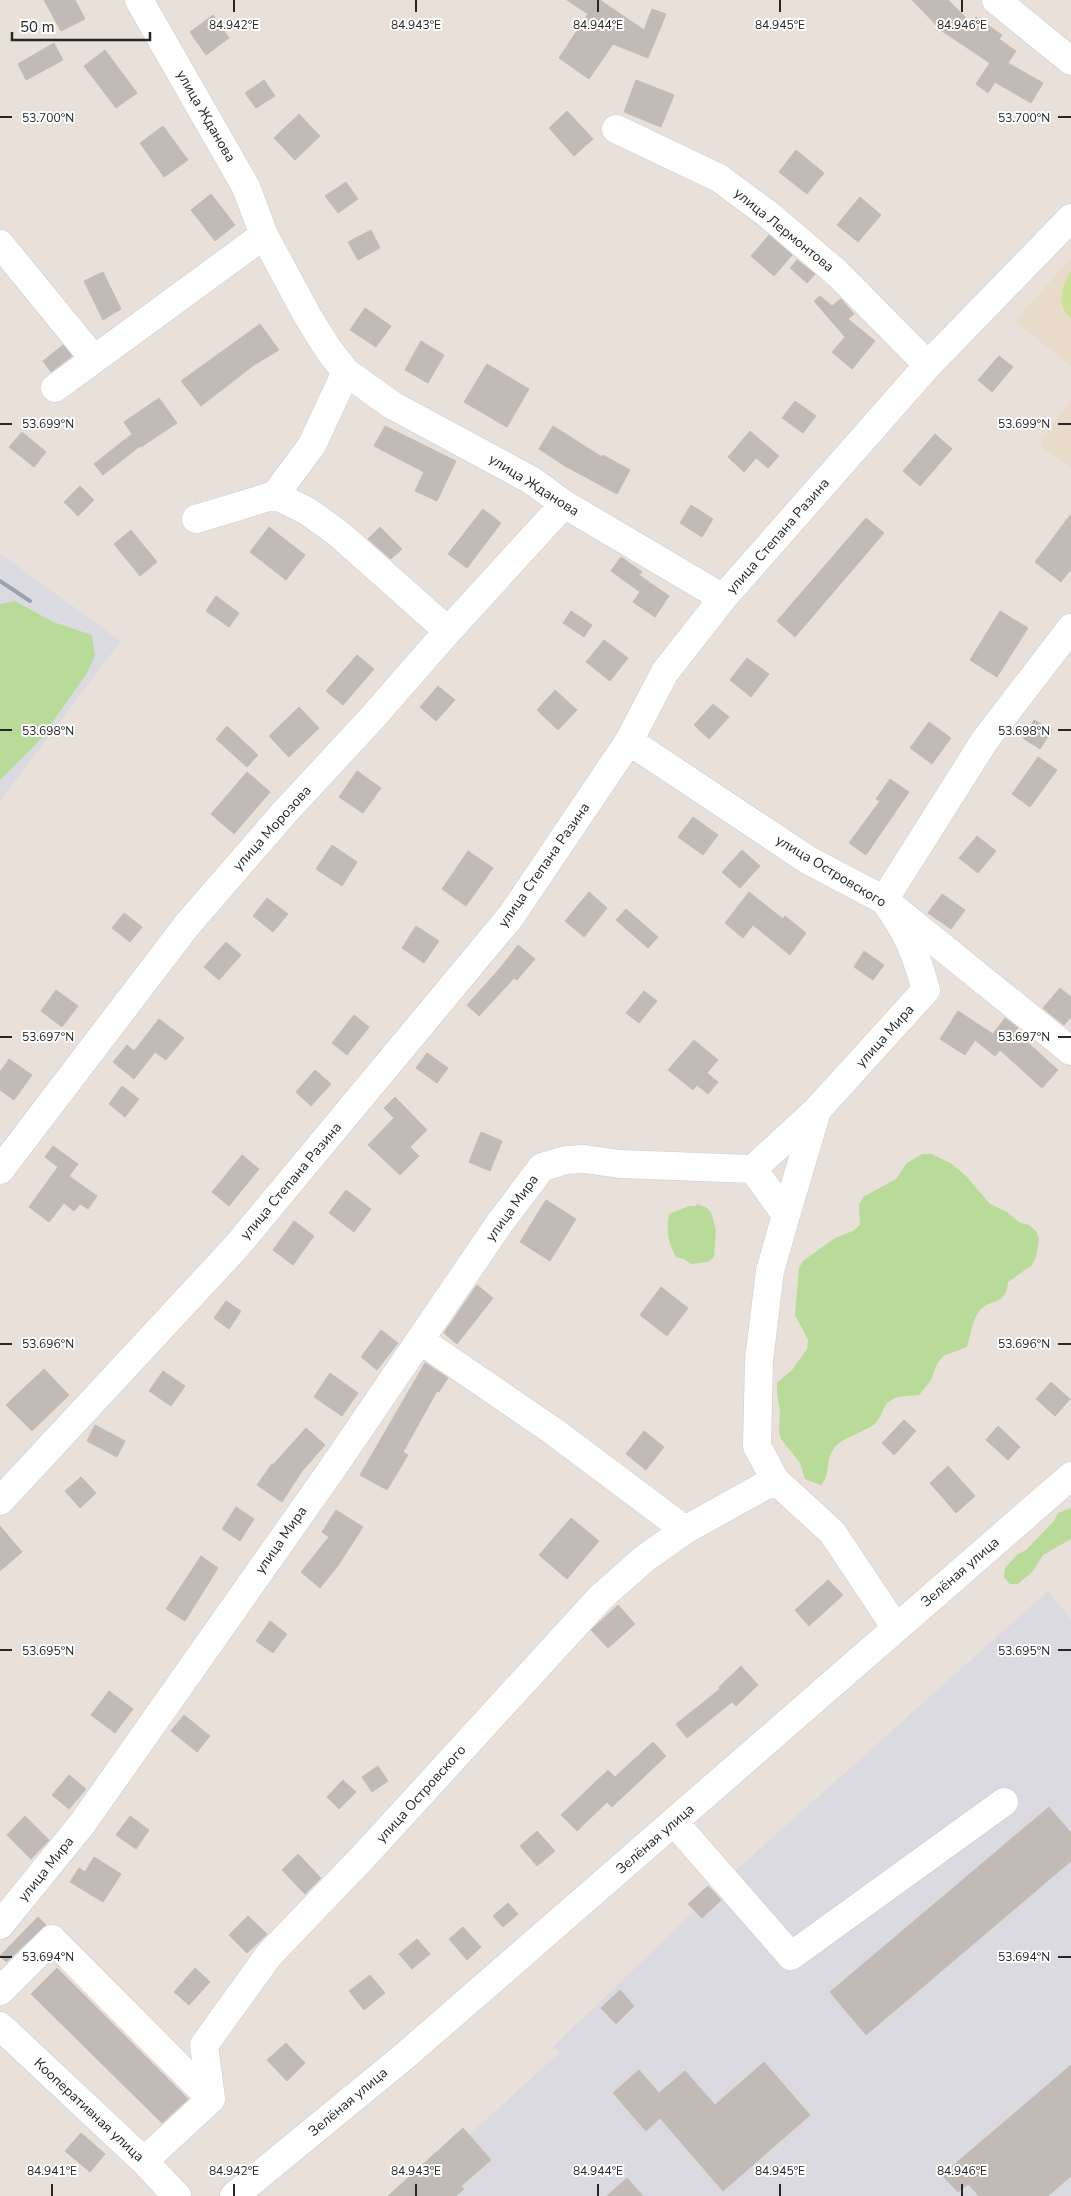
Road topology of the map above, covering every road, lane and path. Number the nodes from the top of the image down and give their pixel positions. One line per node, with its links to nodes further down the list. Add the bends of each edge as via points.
1 (139, 0): 6 (street, улица Жданова, via 246,187)
2 (996, 0): 3 (street)
3 (1071, 61)
4 (616, 129): 9 (street, улица Лермонтова, via 719,178 769,215 837,273)
5 (1071, 218): 9 (street, улица Степана Разина)
6 (264, 235): 8 (street); 10 (street, улица Жданова, via 308,315)
7 (0, 244): 8 (street)
8 (94, 359): 11 (street)
9 (928, 365): 15 (street, улица Степана Разина)
10 (346, 372): 12 (street, via 312,445); 13 (street, улица Жданова, via 392,405 531,480)
11 (55, 388)
12 (275, 495): 14 (street); 17 (street, via 307,511 339,534)
13 (564, 504): 15 (street, улица Жданова); 17 (street, улица Морозова)
14 (196, 519)
15 (723, 598): 18 (street, улица Степана Разина, via 665,672)
16 (1071, 628): 19 (street, via 985,740)
17 (448, 630): 25 (street, улица Морозова, via 186,926)
18 (629, 741): 19 (street, улица Островского, via 808,860); 30 (street, улица Степана Разина, via 511,916 236,1247)
19 (884, 900): 20 (street, улица Островского); 21 (street, via 903,926 915,951)
20 (965, 965): 21 (street, улица Мира, via 941,970); 22 (street, улица Островского)
21 (926, 990): 23 (street, улица Мира)
22 (1071, 1051)
23 (817, 1110): 24 (street, улица Мира); 26 (street)
24 (753, 1169): 26 (street); 27 (street, улица Мира, via 620,1164 584,1159 542,1167)
25 (0, 1170)
26 (786, 1215): 29 (street, via 770,1271 759,1360 757,1446)
27 (420, 1340): 31 (street, via 553,1431); 35 (street, улица Мира, via 82,1824)
28 (1071, 1476): 32 (street, Зелёная улица)
29 (775, 1480): 31 (street, улица Островского); 32 (street, via 832,1532)
30 (0, 1501)
31 (685, 1530): 38 (street, улица Островского, via 644,1559 600,1598 270,1955 204,2045)
32 (896, 1628): 34 (street, Зелёная улица)
33 (1004, 1802): 34 (street, via 791,1956)
34 (674, 1822): 41 (street, Зелёная улица, via 414,2047)
35 (0, 1925)
36 (0, 1991): 38 (street, via 52,1939)
37 (0, 2026): 39 (street, Кооперативная улица)
38 (211, 2099): 39 (street)
39 (144, 2161): 40 (street, Кооперативная улица)
40 (177, 2196)
41 (234, 2196)

